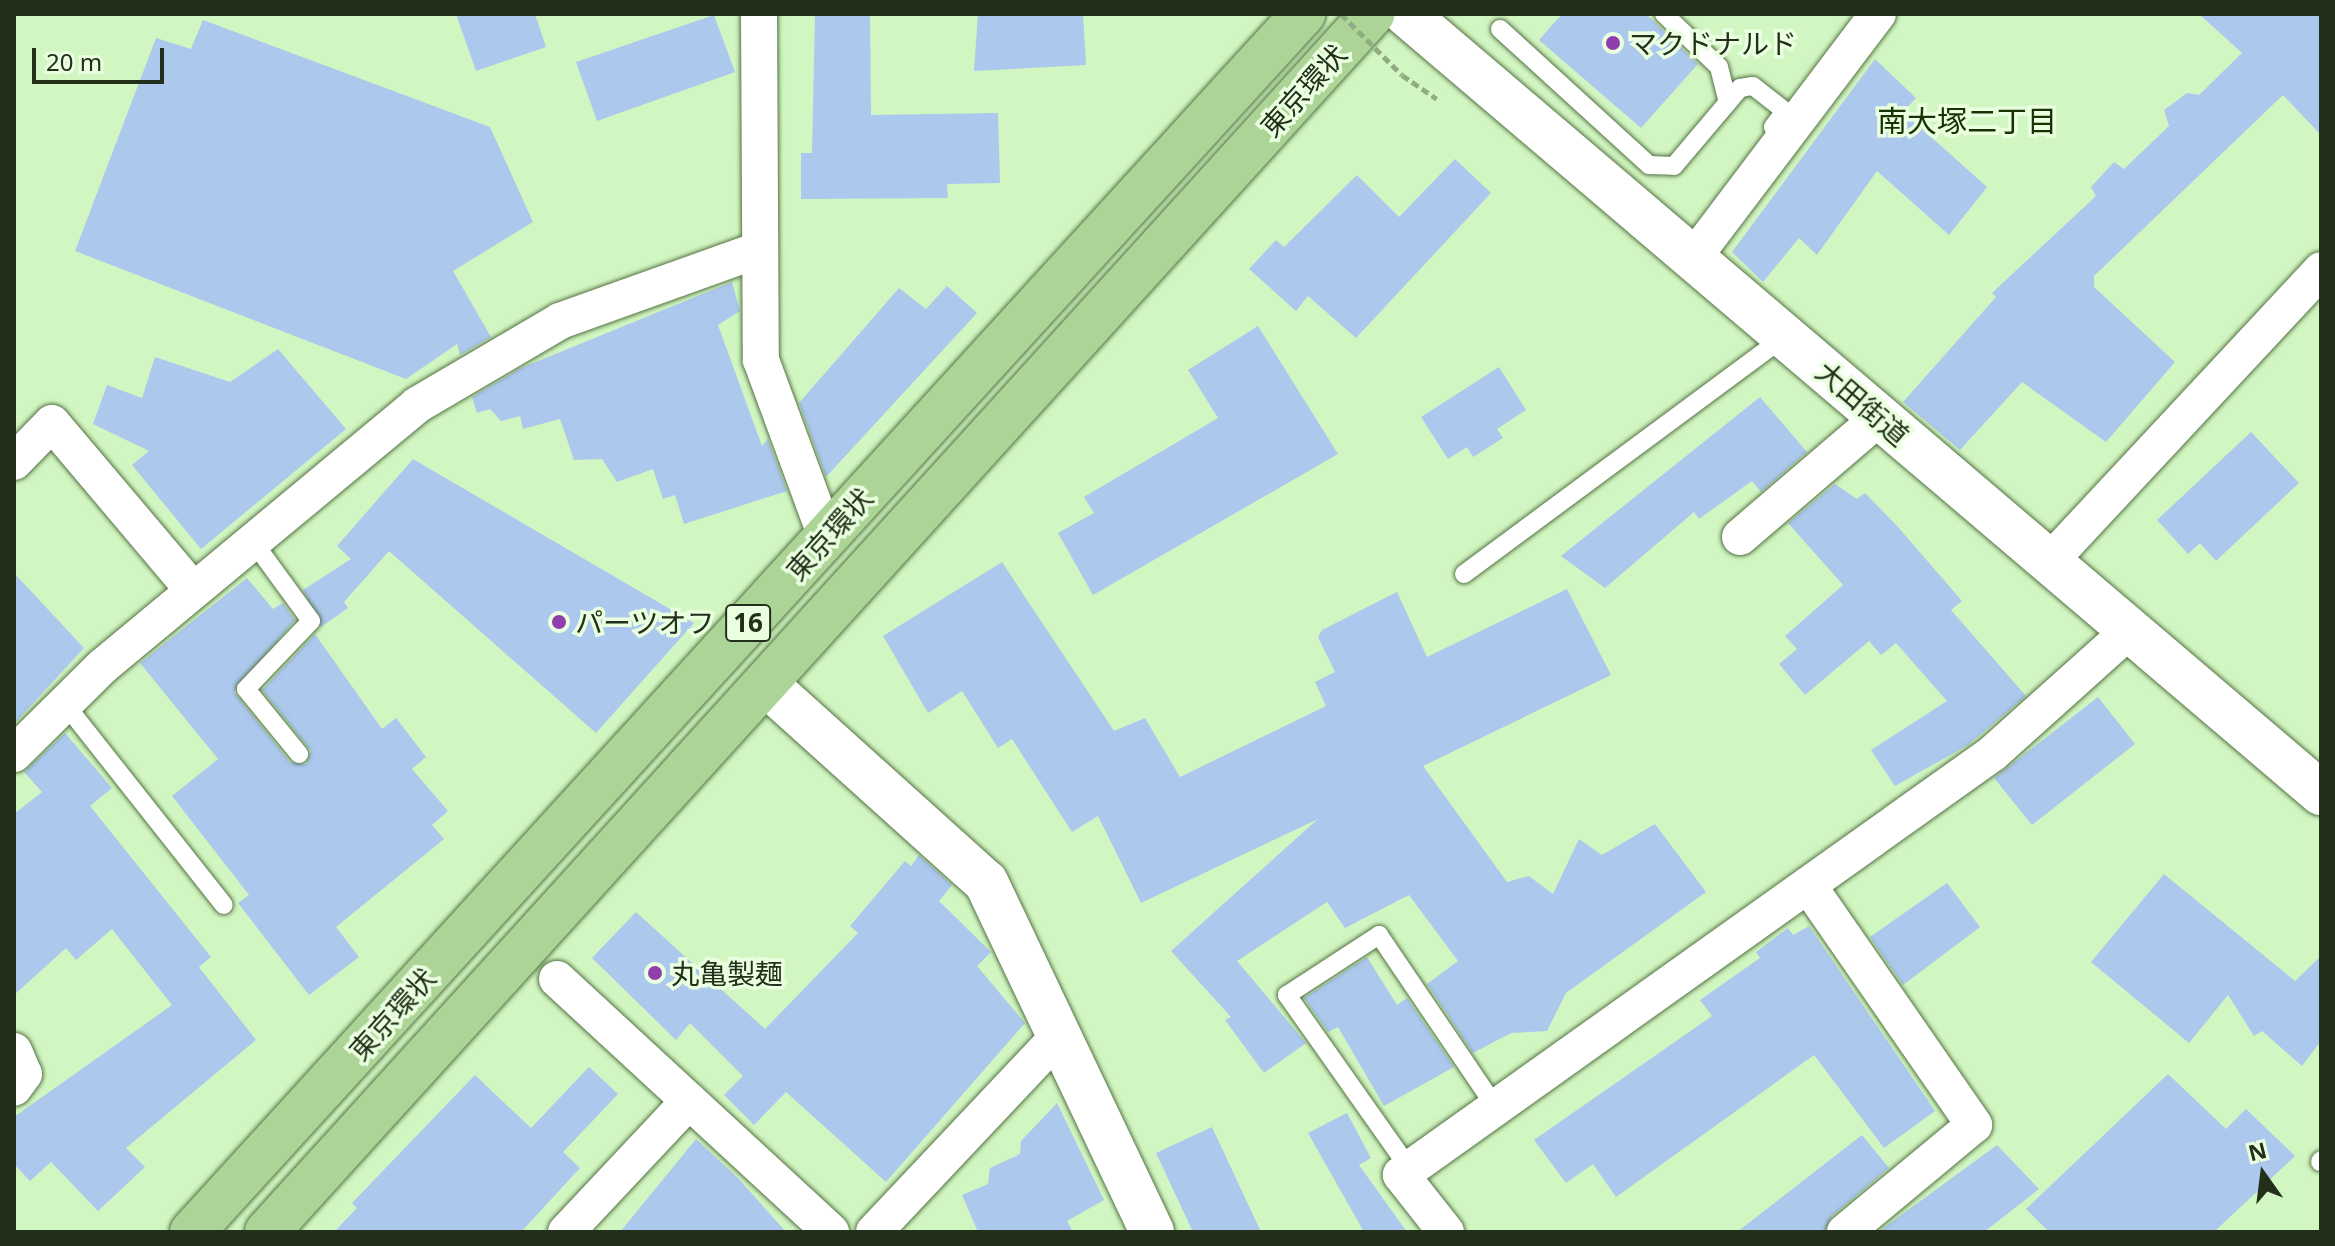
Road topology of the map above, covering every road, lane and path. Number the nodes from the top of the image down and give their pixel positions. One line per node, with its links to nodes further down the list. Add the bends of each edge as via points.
1 (759, 14): 11 (street)
2 (1303, 14): 17 (highway, 東京環状 / 16)
3 (1341, 14): 9 (path, bridge)
4 (1372, 14): 24 (highway, 東京環状 / 16)
5 (1406, 14): 12 (street, 大田街道)
6 (1664, 14): 10 (lane, via 1719,67)
7 (1878, 14): 12 (street)
8 (1500, 29): 10 (lane, via 1649,165 1674,166)
9 (1402, 75)
10 (1727, 99): 12 (lane, via 1753,86 1785,111)
11 (755, 251): 17 (street, via 761,360); 19 (street, via 527,337 417,405)
12 (1687, 251): 14 (street, 大田街道)
13 (2321, 270): 20 (street)
14 (1786, 336): 15 (street, 大田街道); 21 (lane)
15 (1879, 418): 18 (street); 20 (street, 大田街道)
16 (14, 462): 22 (street, via 52,423)
17 (826, 537): 38 (highway, 東京環状 / 16)
18 (1740, 537)
19 (252, 540): 22 (street); 27 (lane, via 311,621 246,689)
20 (2049, 562): 23 (street, 大田街道)
21 (1464, 574)
22 (193, 590): 25 (street)
23 (2130, 630): 28 (street, 大田街道); 29 (street, via 1993,753)
24 (768, 686): 32 (street, via 986,882); 39 (highway, 東京環状 / 16)
25 (65, 704): 26 (street); 30 (lane)
26 (14, 754)
27 (299, 754)
28 (2321, 793)
29 (1808, 885): 36 (street); 45 (street, via 1974,1125)
30 (224, 905)
31 (557, 979): 35 (street)
32 (1057, 1038): 42 (street); 43 (street)
33 (14, 1051): 34 (street, via 24,1074)
34 (14, 1088)
35 (689, 1101): 40 (street); 41 (street)
36 (1494, 1105): 37 (street); 37 (lane, via 1379,935 1287,995)
37 (1409, 1168): 44 (street, via 1401,1175)
38 (192, 1232)
39 (267, 1232)
40 (566, 1232)
41 (831, 1232)
42 (874, 1232)
43 (1152, 1232)
44 (1446, 1232)
45 (1845, 1232)

